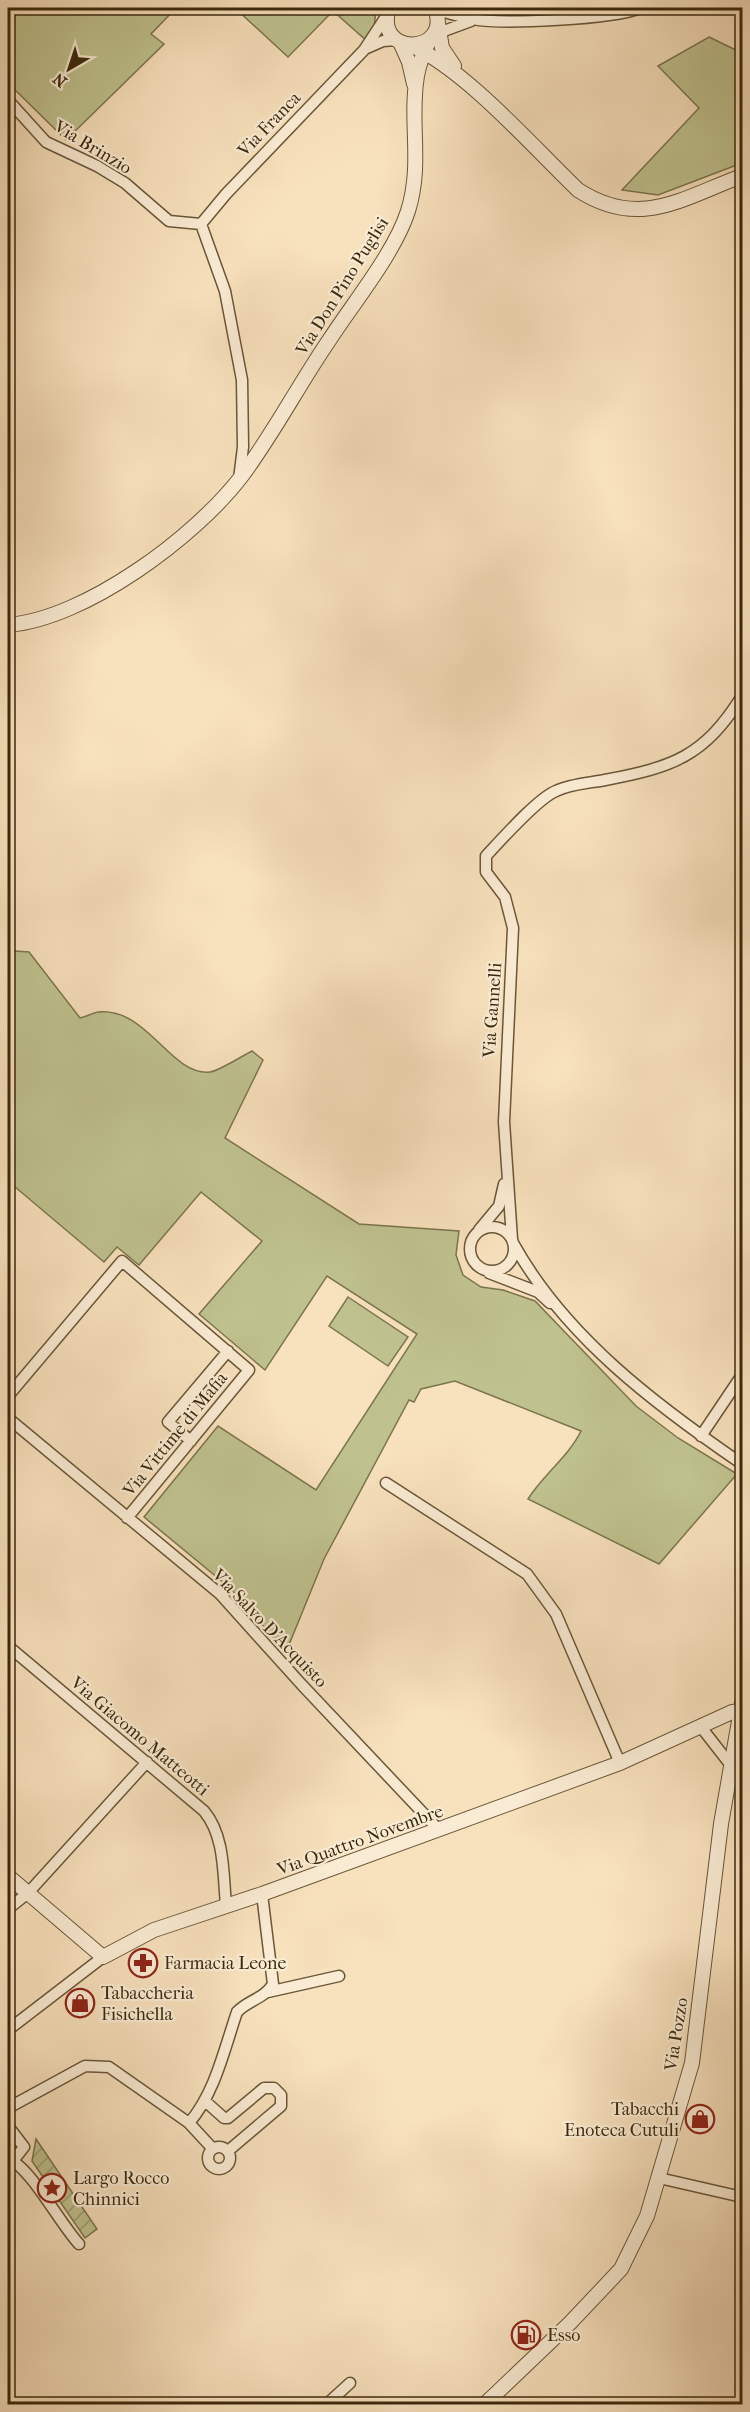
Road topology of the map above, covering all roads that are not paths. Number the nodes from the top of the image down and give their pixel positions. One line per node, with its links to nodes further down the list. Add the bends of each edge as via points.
1 (640, 8): 3 (street, via 604,16)
2 (388, 11): 6 (street, via 388,29); 8 (street, Via Franca)
3 (474, 20): 4 (street); 5 (street)
4 (435, 24): 5 (street); 6 (street); 7 (street); 9 (street)
5 (455, 25): 7 (street)
6 (403, 42): 8 (street, via 383,41); 9 (street); 11 (street)
7 (442, 48): 10 (street)
8 (364, 50): 14 (street, Via Franca)
9 (425, 51): 10 (street); 11 (street)
10 (466, 82): 13 (street, via 578,190 610,205 651,210)
11 (416, 92): 15 (street, Via Don Pino Puglisi, via 417,168 407,214 396,239)
12 (8, 100): 14 (street, Via Brinzio, via 46,142 125,183 170,221)
13 (742, 176)
14 (201, 224): 15 (street, via 225,291 242,380 243,447)
15 (239, 479): 16 (street, Via Don Pino Puglisi, via 160,555 119,582 50,615)
16 (8, 625)
17 (742, 696): 18 (street, Via Gannelli, via 712,738 695,752 641,773 554,791 486,856 486,872 505,897 513,928 504,1088)
18 (505, 1166): 19 (street, Via Gannelli, via 499,1206); 20 (street, Via Gannelli)
19 (478, 1232): 20 (street, via 500,1228); 21 (street, via 470,1247)
20 (513, 1241): 21 (street, via 514,1252 506,1267); 22 (street, Via Gannelli)
21 (481, 1269): 22 (street, Via Gannelli, via 538,1292)
22 (569, 1318): 27 (street, Via Gannelli, via 634,1385)
23 (228, 1352): 25 (street, via 122,1261); 28 (street, Via Vittime di Mafia, via 249,1370); 28 (street, via 168,1422)
24 (742, 1375): 27 (street)
25 (8, 1396)
26 (8, 1418): 31 (street, Via Salvo D'Acquisto)
27 (701, 1436): 29 (street, Via Gannelli)
28 (191, 1441): 31 (street, Via Vittime di Mafia)
29 (742, 1464)
30 (386, 1483): 36 (street, via 527,1575 544,1595 556,1614)
31 (127, 1518): 38 (street, Via Salvo D'Acquisto, via 220,1594)
32 (8, 1646): 35 (street, Via Giacomo Matteotti)
33 (742, 1707): 34 (street, Via Quattro Novembre); 37 (street, Via Pozzo)
34 (701, 1727): 36 (street, Via Quattro Novembre); 37 (street)
35 (147, 1762): 40 (street); 42 (street, Via Giacomo Matteotti, via 211,1819 222,1860)
36 (620, 1763): 38 (street, Via Quattro Novembre)
37 (733, 1768): 55 (street, Via Pozzo, via 721,1824 692,2063)
38 (439, 1830): 41 (street, Via Quattro Novembre)
39 (8, 1875): 40 (street)
40 (28, 1893): 43 (street); 44 (street)
41 (262, 1894): 42 (street, Via Quattro Novembre); 46 (street, via 273,1984)
42 (226, 1905): 44 (street, Via Quattro Novembre, via 154,1930)
43 (8, 1909)
44 (103, 1957): 47 (street, Via Quattro Novembre)
45 (339, 1976): 46 (street)
46 (268, 1992): 48 (street, via 237,2012)
47 (8, 2030)
48 (205, 2101): 50 (street); 53 (street, via 228,2118 264,2088 274,2088 281,2095 281,2106)
49 (8, 2108): 50 (street, via 85,2066 99,2065 109,2067)
50 (189, 2123): 52 (street)
51 (8, 2126): 54 (street, via 24,2147)
52 (213, 2149): 53 (street); 53 (street, via 208,2159 215,2169 227,2167)
53 (228, 2151)
54 (10, 2160): 57 (street, via 22,2166)
55 (659, 2178): 56 (street); 60 (street, Via Pozzo, via 647,2216 621,2269 570,2324)
56 (742, 2197)
57 (79, 2244)
58 (350, 2383): 59 (street)
59 (327, 2404)
60 (485, 2404)

